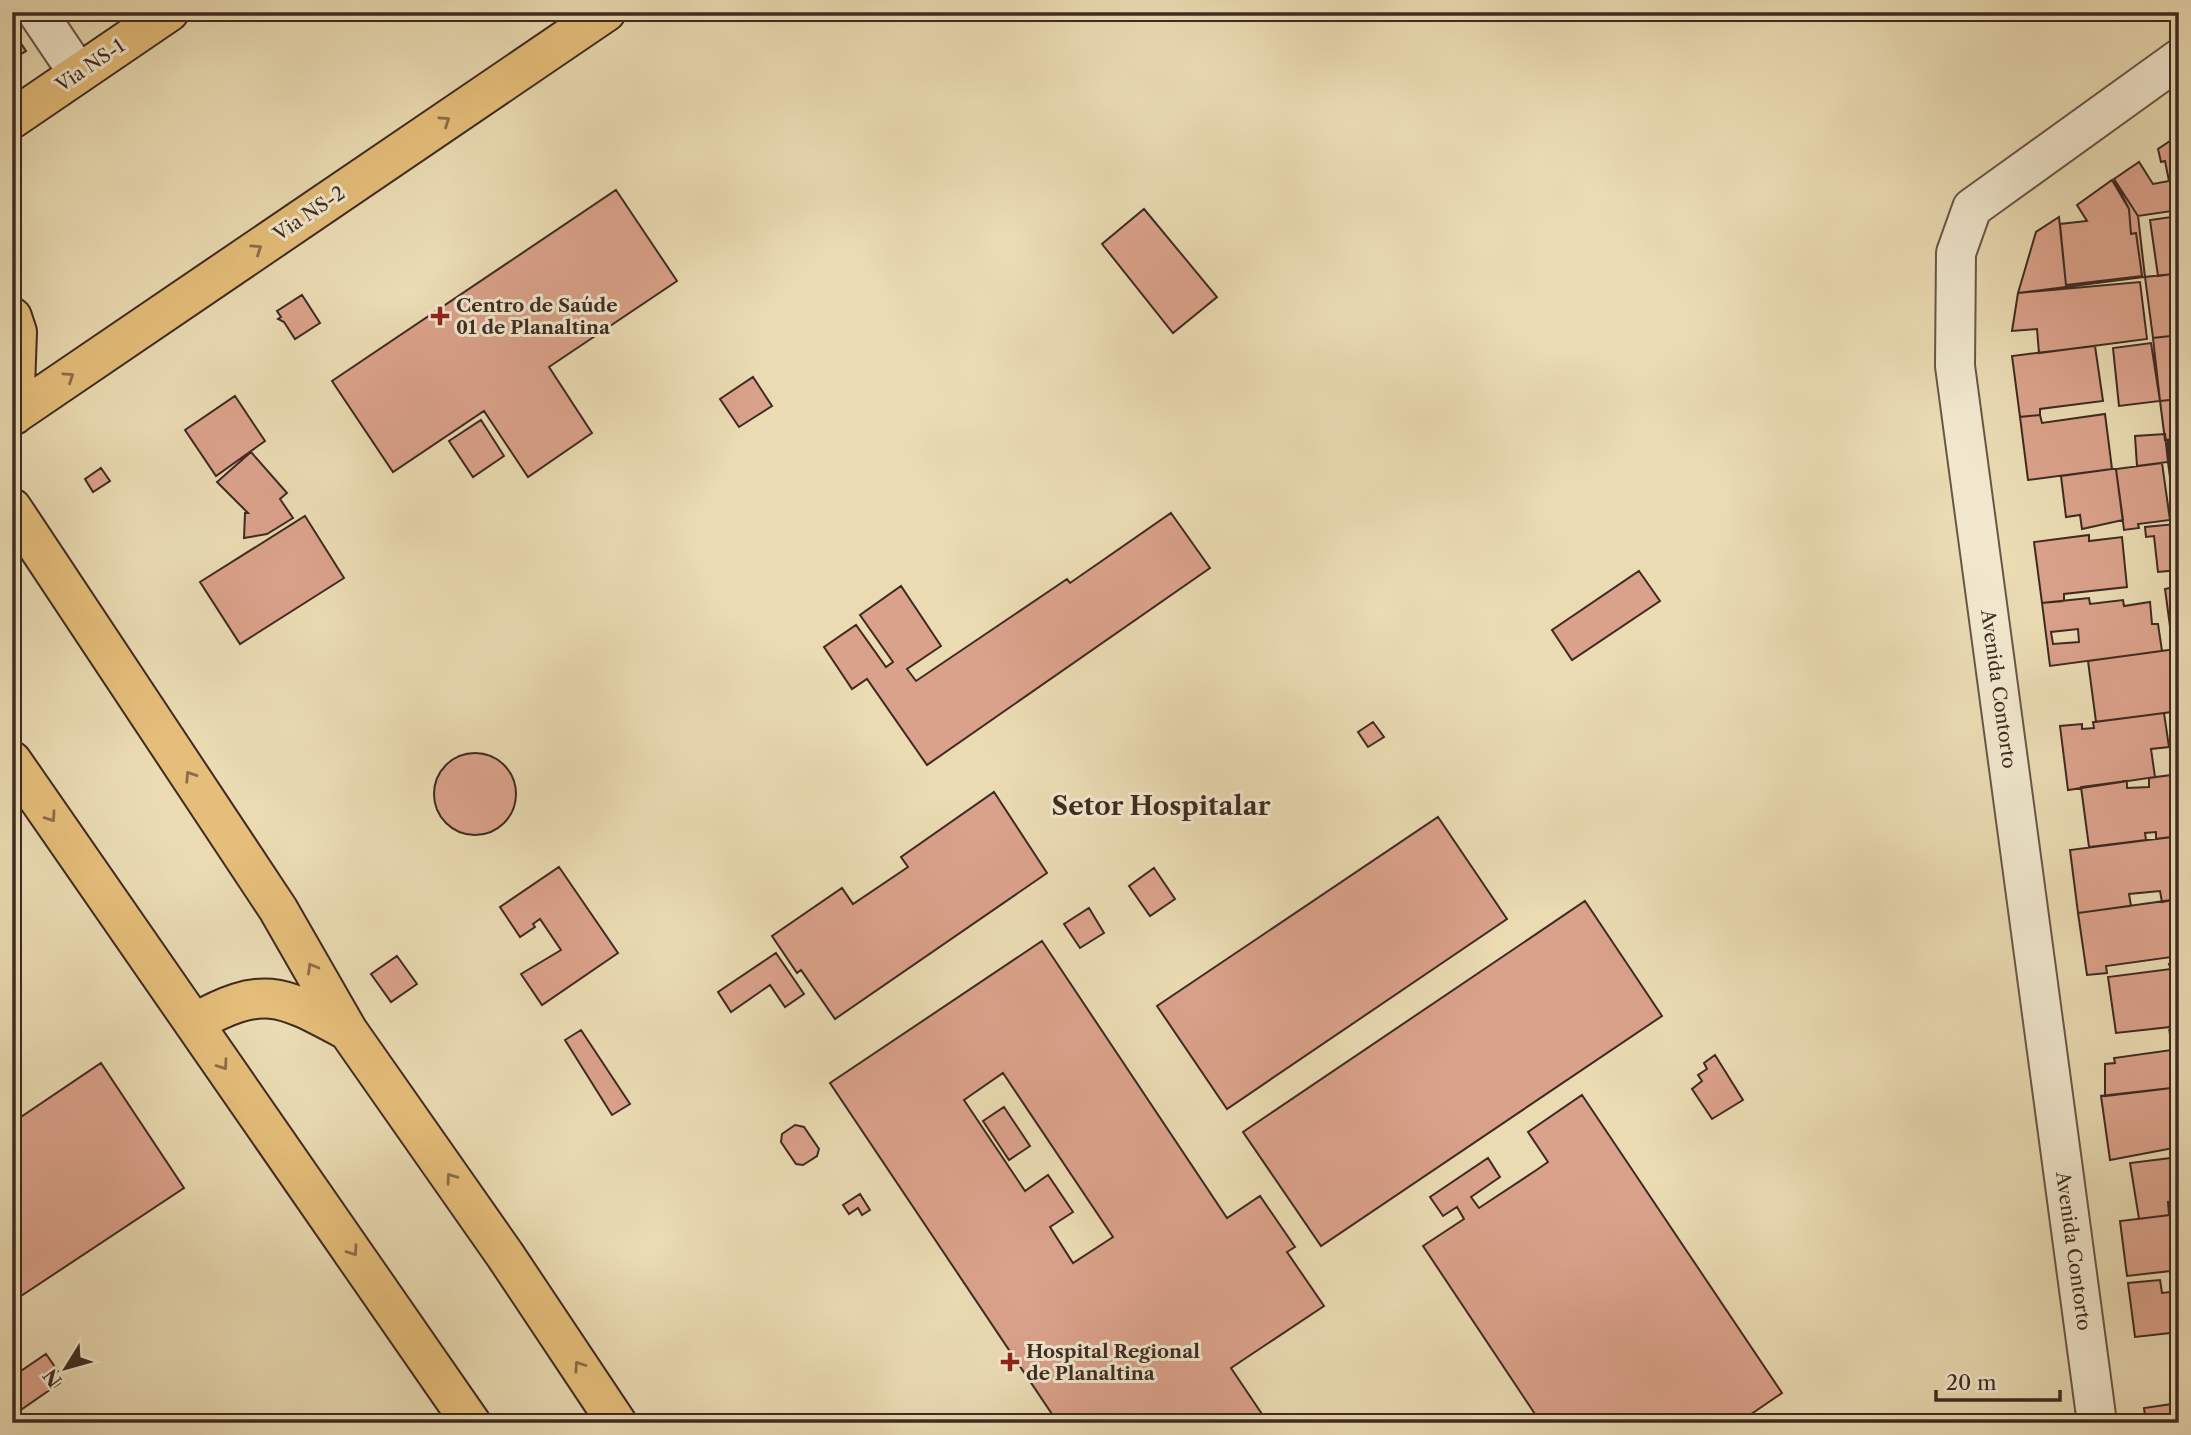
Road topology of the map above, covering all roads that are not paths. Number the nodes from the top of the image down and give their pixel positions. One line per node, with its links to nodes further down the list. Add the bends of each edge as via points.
1 (37, 12): 5 (street)
2 (169, 12): 5 (main road, Via NS-1)
3 (606, 12): 8 (main road, Via NS-2, one-way to 3)
4 (2179, 59): 15 (street, Avenida Contorto, via 1972,208 1956,253 1955,366)
5 (78, 73): 6 (main road, Via NS-1)
6 (12, 119)
7 (12, 317): 8 (main road, via 17,332)
8 (13, 415)
9 (12, 508): 12 (main road, one-way to 9, via 278,909)
10 (12, 761): 11 (main road, one-way to 11)
11 (194, 1023): 12 (main road, via 225,1006 257,997 291,1000); 13 (main road, one-way to 13)
12 (348, 1031): 14 (main road, one-way to 12)
13 (471, 1423)
14 (617, 1423)
15 (2097, 1423)

